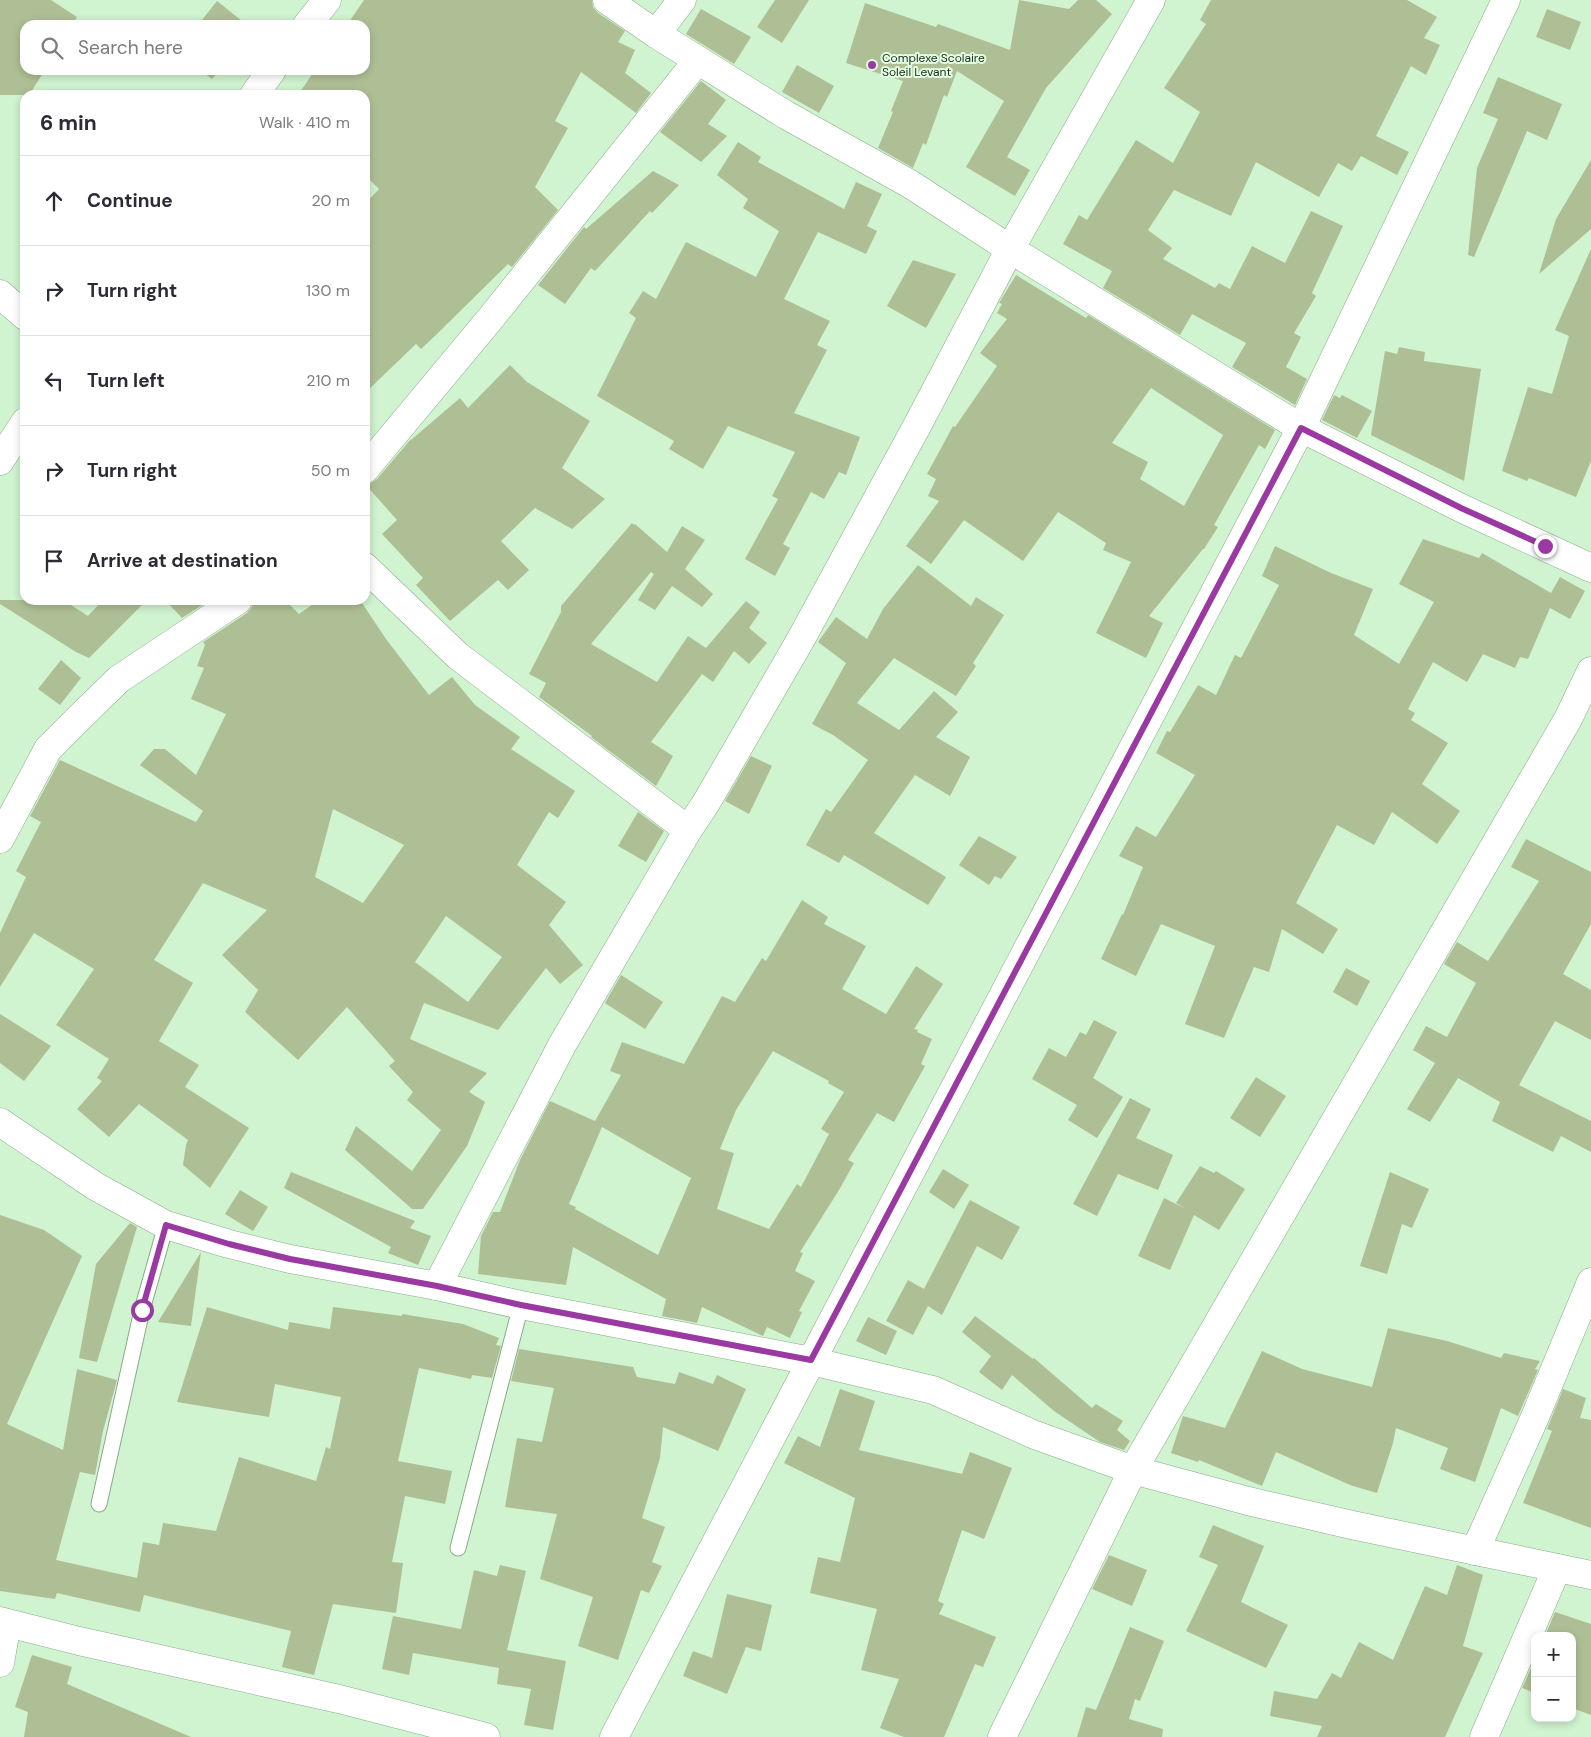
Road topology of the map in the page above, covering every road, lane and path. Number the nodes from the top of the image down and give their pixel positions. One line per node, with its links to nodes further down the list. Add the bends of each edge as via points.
1 (327, 0): 6 (street)
2 (607, 0): 7 (street)
3 (682, 0): 7 (street)
4 (1151, 0): 11 (street)
5 (1506, 0): 14 (street)
6 (311, 20)
7 (656, 34): 8 (street)
8 (698, 60): 11 (street, via 786,115 910,184); 17 (street)
9 (268, 75): 10 (street)
10 (258, 90)
11 (1010, 249): 14 (street); 22 (street, via 801,639)
12 (0, 294): 13 (street)
13 (20, 312)
14 (1301, 428): 18 (street); 29 (street)
15 (20, 430): 16 (street)
16 (0, 461)
17 (370, 463)
18 (1591, 568)
19 (370, 572): 22 (street, via 458,656)
20 (230, 605): 23 (street, via 118,679 48,749)
21 (1591, 671): 30 (street, via 1568,719)
22 (688, 830): 27 (street, via 562,1045)
23 (0, 839)
24 (0, 1122): 25 (street, via 95,1186)
25 (166, 1225): 27 (street, via 290,1259); 31 (lane, via 142,1310)
26 (1591, 1282): 33 (street)
27 (437, 1286): 28 (street)
28 (521, 1305): 29 (street); 32 (lane)
29 (811, 1360): 30 (street, via 933,1390 1035,1435); 39 (street)
30 (1133, 1470): 33 (street, via 1248,1501); 40 (street)
31 (99, 1504)
32 (458, 1548)
33 (1475, 1551): 34 (street)
34 (1557, 1568): 35 (street); 41 (street)
35 (1591, 1574)
36 (3, 1622): 37 (street); 38 (street)
37 (0, 1663)
38 (486, 1737)
39 (614, 1737)
40 (1002, 1737)
41 (1484, 1737)

